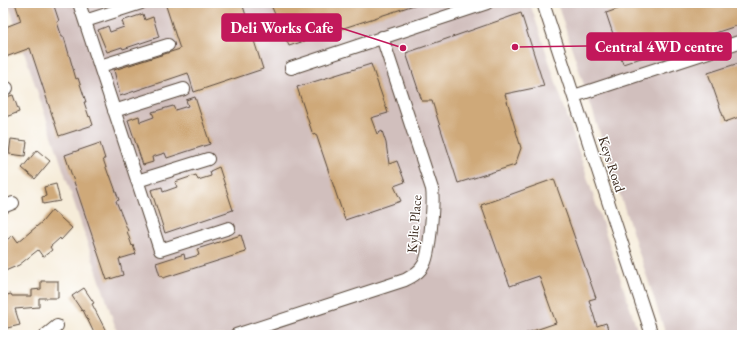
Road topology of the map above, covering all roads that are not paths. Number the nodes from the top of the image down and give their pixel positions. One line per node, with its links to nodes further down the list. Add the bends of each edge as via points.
1 (79, 3): 5 (street)
2 (141, 3): 5 (street)
3 (487, 3): 6 (street)
4 (543, 3): 12 (street, Keys Road)
5 (85, 21): 9 (street)
6 (382, 37): 10 (street); 19 (street, Kylie Place, via 432,189 425,264 414,276 405,280)
7 (742, 41): 12 (street)
8 (168, 45): 9 (street)
9 (100, 66): 13 (street)
10 (291, 68)
11 (184, 89): 13 (street)
12 (574, 96): 20 (street, Keys Road)
13 (114, 111): 15 (street)
14 (208, 159): 15 (street)
15 (137, 181): 16 (street, via 160,250)
16 (229, 228)
17 (57, 326): 18 (street)
18 (46, 335)
19 (236, 335)
20 (652, 335)

